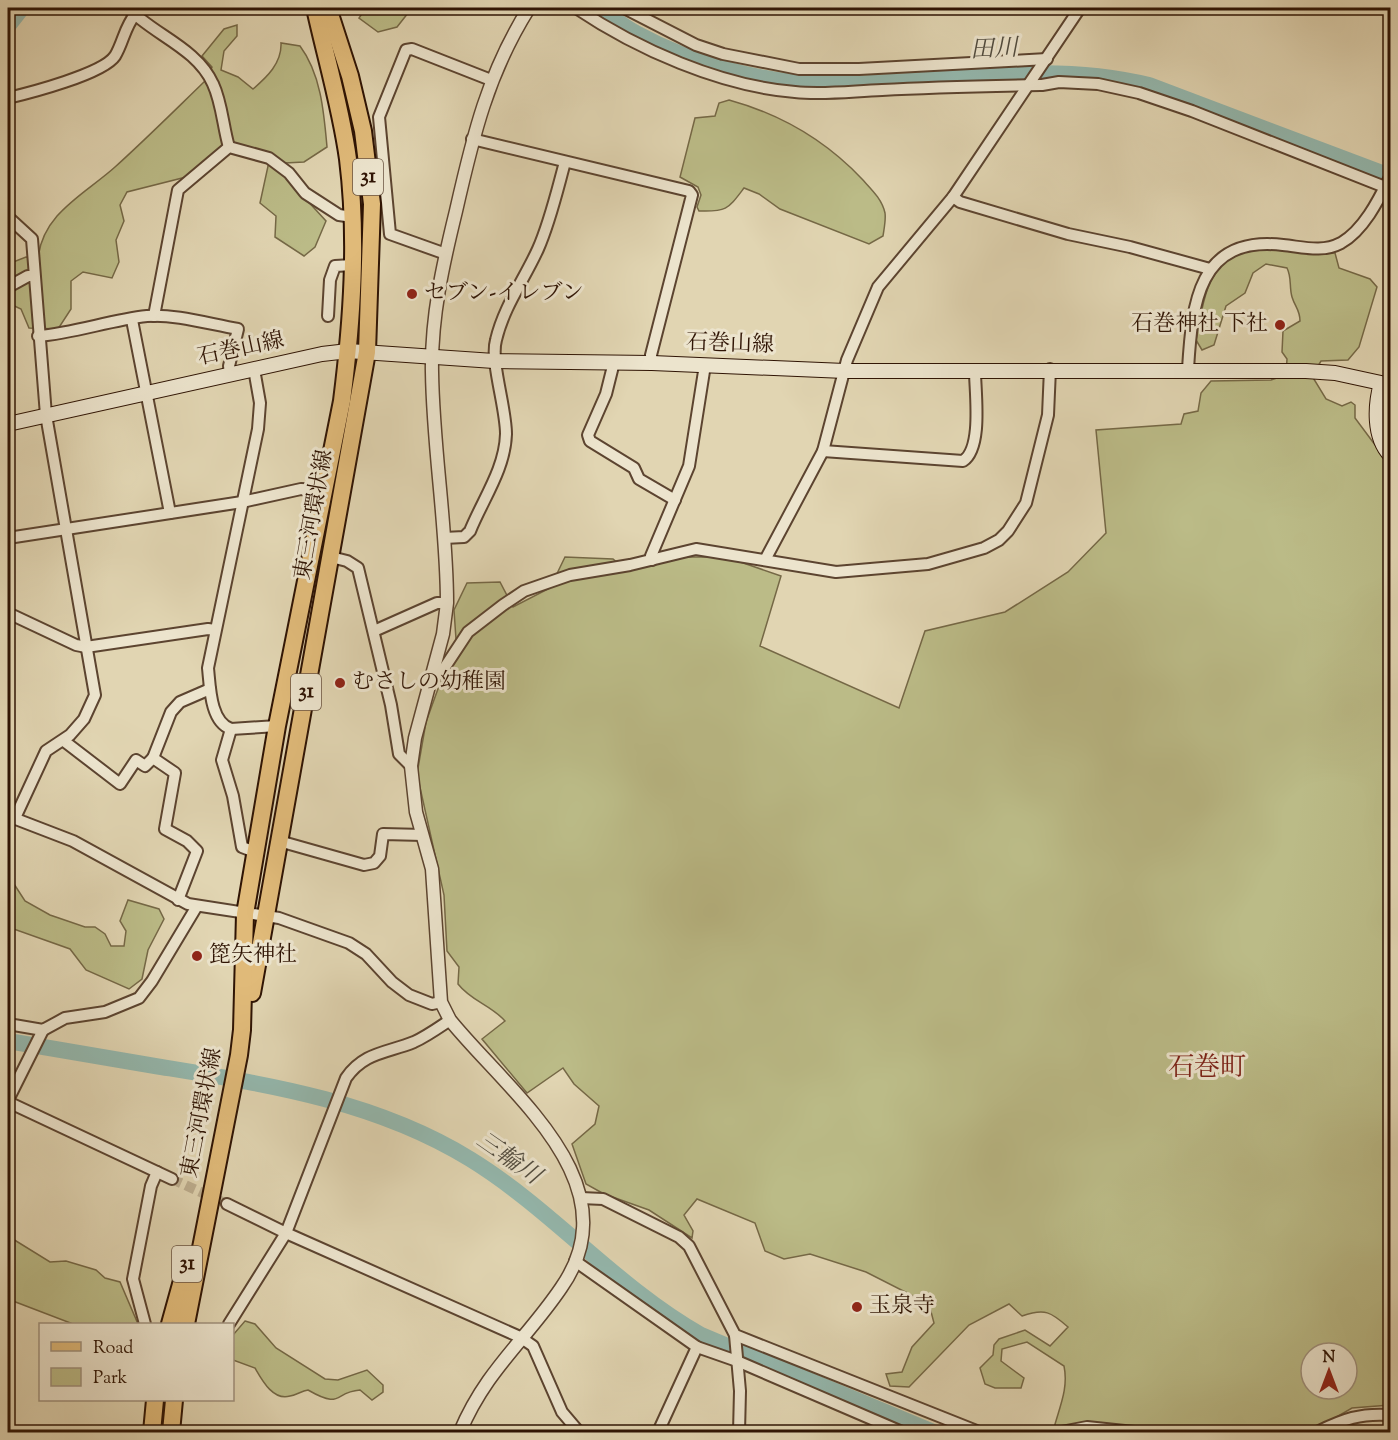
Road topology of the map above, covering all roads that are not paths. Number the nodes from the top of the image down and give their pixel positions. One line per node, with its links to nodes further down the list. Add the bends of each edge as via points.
1 (315, 8): 18 (main road, 東三河環状線 / 31, via 348,159)
2 (328, 8): 29 (main road, 東三河環状線 / 31, via 348,67 363,131 372,204)
3 (530, 8): 9 (street)
4 (576, 8): 10 (street, via 605,27 678,62 785,91 830,93)
5 (624, 8): 8 (street, via 696,45 744,60 799,69)
6 (1080, 8): 8 (street)
7 (132, 11): 11 (street, via 114,58 49,88); 13 (street, via 187,52 207,73 217,93)
8 (1046, 61): 10 (street)
9 (491, 80): 12 (street); 19 (street, via 406,50 379,117 390,234)
10 (1031, 82): 15 (street, via 1098,84 1130,90); 16 (street)
11 (8, 98)
12 (472, 139): 14 (street); 19 (street)
13 (229, 147): 18 (street, via 269,159 305,193 339,215); 24 (street, via 178,190)
14 (565, 162): 31 (street, via 538,250 506,306 495,341); 33 (street, via 689,191 692,195)
15 (1388, 184): 21 (street, via 1342,243 1326,249 1254,245 1233,250)
16 (953, 197): 21 (street, via 1068,234); 39 (street, via 878,286)
17 (8, 217): 22 (street, via 32,238)
18 (353, 217): 20 (main road, 東三河環状線 / 31)
19 (446, 254): 30 (street, via 436,304)
20 (353, 265): 25 (street, via 335,266 330,280); 28 (main road, 東三河環状線 / 31)
21 (1210, 269): 37 (street, via 1198,295)
22 (33, 276): 23 (street); 27 (street)
23 (8, 287)
24 (154, 316): 26 (street); 40 (street, via 238,329)
25 (328, 316)
26 (132, 320): 27 (street); 42 (street)
27 (38, 336): 43 (street)
28 (348, 351): 29 (main road, 石巻山線); 35 (main road, 石巻山線); 47 (main road, 東三河環状線 / 31)
29 (367, 352): 30 (main road, 石巻山線); 54 (main road, 東三河環状線 / 31)
30 (432, 357): 31 (main road, 石巻山線); 53 (street)
31 (494, 361): 32 (main road, 石巻山線); 53 (street, via 506,433 501,466 470,531 464,537)
32 (614, 362): 33 (main road, 石巻山線); 48 (street, via 606,394 588,435 590,441 634,468 639,479)
33 (652, 363): 34 (main road, 石巻山線)
34 (705, 365): 39 (main road, 石巻山線); 48 (street, via 689,466)
35 (254, 369): 40 (main road, 石巻山線); 49 (street, via 260,403 258,429)
36 (1050, 369): 37 (main road, 石巻山線); 38 (main road, 石巻山線); 56 (street, via 1047,415 1026,503 999,540 961,555 907,567 836,572)
37 (1188, 369): 41 (main road, 石巻山線, via 1335,373)
38 (975, 370): 39 (main road, 石巻山線); 45 (street, via 976,434 963,461)
39 (845, 371): 45 (street)
40 (230, 374): 42 (main road, 石巻山線)
41 (1386, 384): 46 (main road, 石巻山線, via 1376,410 1382,446)
42 (147, 393): 43 (main road, 石巻山線); 50 (street)
43 (46, 415): 44 (main road, 石巻山線); 51 (street)
44 (8, 424)
45 (823, 451): 56 (street)
46 (1390, 455)
47 (324, 490): 49 (street, via 302,489); 64 (main road, 東三河環状線 / 31)
48 (675, 500): 55 (street)
49 (242, 502): 50 (street); 59 (street)
50 (170, 513): 51 (street)
51 (64, 530): 52 (street); 61 (street)
52 (8, 538)
53 (444, 538): 57 (street)
54 (331, 557): 60 (street, via 358,568); 71 (main road, 東三河環状線 / 31)
55 (652, 560): 56 (street, via 696,549); 62 (street, via 570,575 524,591 468,633 441,673)
56 (765, 560)
57 (447, 603): 60 (street, via 437,603); 62 (street)
58 (8, 613): 61 (street)
59 (215, 630): 61 (street); 63 (street, via 208,668)
60 (374, 631): 68 (street, via 399,754)
61 (86, 647): 66 (street, via 95,695 84,719)
62 (431, 679): 68 (street)
63 (210, 689): 65 (street, via 220,720); 67 (street, via 180,702 171,712)
64 (278, 726): 65 (street); 72 (main road, 東三河環状線 / 31)
65 (231, 729): 72 (street, via 222,760 242,847)
66 (64, 741): 67 (street, via 120,784 136,760 145,766); 69 (street, via 46,751)
67 (153, 758): 73 (street, via 175,773 165,829 196,851)
68 (411, 766): 70 (street, via 414,801)
69 (11, 817): 73 (street, via 73,841)
70 (423, 835): 71 (street, via 383,834 380,856 374,864 364,865); 77 (street, via 436,900)
71 (279, 841): 76 (main road, 東三河環状線 / 31)
72 (255, 852): 75 (main road, 東三河環状線 / 31)
73 (178, 900): 74 (street)
74 (196, 906): 75 (street); 81 (street, via 139,998 105,1012 65,1018)
75 (244, 914): 76 (street); 80 (main road, 東三河環状線 / 31)
76 (265, 916): 77 (street, via 299,923 349,943 409,994 432,1004); 80 (main road, 東三河環状線 / 31)
77 (441, 1002): 78 (street)
78 (450, 1020): 85 (street, via 548,1132 567,1158); 88 (street, via 422,1038 367,1057 353,1067)
79 (8, 1024): 81 (street)
80 (242, 1030): 87 (main road, 東三河環状線 / 31)
81 (42, 1033): 82 (street)
82 (8, 1101): 83 (street)
83 (157, 1172): 84 (street); 90 (street, via 133,1279)
84 (172, 1179)
85 (581, 1198): 89 (street, via 582,1231); 95 (street, via 603,1199 679,1237 689,1246)
86 (227, 1204): 88 (street)
87 (208, 1205): 91 (main road, 東三河環状線 / 31); 92 (main road, 東三河環状線 / 31)
88 (286, 1233): 93 (street); 94 (street)
89 (576, 1259): 94 (street, via 561,1288); 96 (street)
90 (145, 1323)
91 (170, 1323)
92 (186, 1323)
93 (230, 1323)
94 (520, 1337): 103 (street, via 484,1383); 104 (street, via 533,1346 562,1412)
95 (735, 1337): 97 (street); 108 (street)
96 (697, 1347): 97 (street); 105 (street)
97 (737, 1360): 106 (street); 107 (street)
98 (155, 1401): 101 (main road)
99 (174, 1401): 102 (main road)
100 (1390, 1415): 111 (street, via 1347,1418)
101 (152, 1432)
102 (171, 1432)
103 (460, 1432)
104 (579, 1432)
105 (658, 1432)
106 (739, 1432)
107 (902, 1432)
108 (977, 1432)
109 (1061, 1432): 110 (street, via 1087,1427)
110 (1134, 1432)
111 (1317, 1432)

